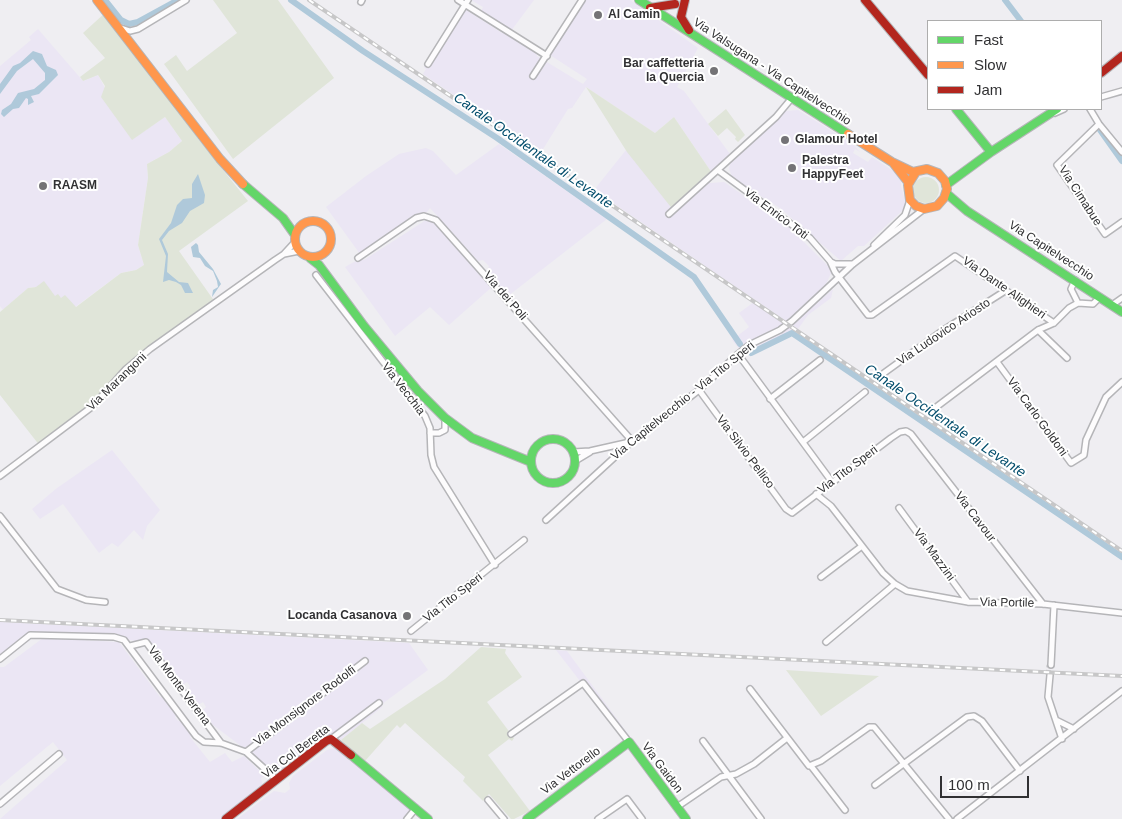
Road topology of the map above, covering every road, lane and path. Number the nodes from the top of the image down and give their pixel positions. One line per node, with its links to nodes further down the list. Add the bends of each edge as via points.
1 (97, 0): 11 (main road)
2 (186, 0): 12 (street)
3 (458, 0): 7 (street)
4 (582, 0): 15 (street)
5 (639, 0): 9 (main road, Via Valsugana - Via Capitelvecchio)
6 (865, 0): 19 (main road)
7 (466, 2): 15 (street); 17 (street)
8 (681, 2): 9 (main road); 10 (main road, via 669,11); 13 (main road, via 682,17)
9 (650, 8): 10 (main road, Via Valsugana - Via Capitelvecchio)
10 (668, 18): 13 (main road, Via Valsugana - Via Capitelvecchio)
11 (121, 28): 12 (street); 14 (main road)
12 (138, 29): 14 (street)
13 (694, 36): 23 (main road, Via Valsugana - Via Capitelvecchio)
14 (132, 42): 44 (main road, via 220,160)
15 (546, 56): 20 (street)
16 (1122, 56): 18 (main road)
17 (428, 64)
18 (1102, 72)
19 (927, 73)
20 (533, 76)
21 (1122, 91): 22 (street)
22 (1102, 97)
23 (791, 99): 32 (main road, Via Valsugana - Via Capitelvecchio); 33 (street)
24 (957, 110): 30 (main road)
25 (1057, 110): 28 (main road)
26 (1062, 110): 28 (street)
27 (1091, 110): 29 (street)
28 (1050, 115): 30 (main road)
29 (1099, 124): 31 (street); 45 (street, Via Cimabue, via 1058,165 1105,234)
30 (991, 152): 35 (main road)
31 (1122, 152)
32 (892, 162): 34 (main road); 37 (main road)
33 (719, 171): 43 (street); 54 (street, Via Enrico Toti, via 810,238)
34 (916, 172): 36 (main road, via 928,169); 37 (main road)
35 (965, 172): 36 (main road); 38 (main road)
36 (938, 173): 38 (main road, Via Capitelvecchio)
37 (908, 182): 39 (main road)
38 (946, 189): 40 (main road); 42 (main road, Via Capitelvecchio)
39 (910, 200): 41 (main road); 48 (street, via 905,214)
40 (941, 204): 41 (main road); 42 (main road, Via Capitelvecchio)
41 (924, 209): 48 (street)
42 (967, 211): 58 (main road, Via Capitelvecchio)
43 (669, 214)
44 (283, 218): 46 (main road); 47 (main road)
45 (1122, 222)
46 (305, 223): 47 (main road); 50 (main road, via 315,221 328,228 331,243)
47 (295, 238): 49 (main road); 51 (street, Via Marangoni)
48 (870, 250): 55 (street, Via Capitelvecchio - Via Tito Speri)
49 (299, 251): 51 (street, Via Marangoni); 52 (main road)
50 (326, 252): 52 (main road); 56 (main road)
51 (284, 254): 90 (street, Via Marangoni, via 138,359 94,406)
52 (310, 258): 56 (main road)
53 (358, 258): 82 (street, Via dei Poli, via 416,218 424,216 436,220)
54 (830, 261): 55 (street); 57 (street, Via Enrico Toti)
55 (853, 264): 57 (street, Via Capitelvecchio - Via Tito Speri)
56 (319, 272): 77 (main road, via 418,391); 81 (street, Via Vecchia, via 425,416)
57 (840, 278): 59 (street, Via Dante Alighieri, via 870,315 955,256); 67 (street, Via Capitelvecchio - Via Tito Speri, via 784,327)
58 (1075, 280): 60 (main road, Via Capitelvecchio); 62 (street, via 1072,289)
59 (1005, 291): 65 (street, Via Dante Alighieri); 71 (street, Via Ludovico Ariosto)
60 (1100, 297): 62 (street, via 1090,306); 63 (main road, Via Capitelvecchio)
61 (1122, 298): 63 (street)
62 (1078, 303): 65 (street)
63 (1112, 304): 64 (main road, Via Capitelvecchio)
64 (1122, 312)
65 (1054, 323): 66 (street)
66 (1038, 330): 68 (street); 70 (street)
67 (738, 354): 73 (street, Via Capitelvecchio - Via Tito Speri); 75 (street)
68 (1067, 358)
69 (820, 360): 75 (street)
70 (997, 362): 72 (street, Via Carlo Goldoni, via 1071,463 1084,455 1086,440 1106,397); 76 (street)
71 (884, 373)
72 (1122, 382)
73 (699, 390): 82 (street, Via Capitelvecchio - Via Tito Speri); 94 (street, Via Silvio Pellico)
74 (866, 392): 83 (street)
75 (770, 399): 83 (street)
76 (931, 411)
77 (445, 418): 78 (street); 79 (main road)
78 (445, 430): 79 (street); 81 (street)
79 (461, 430): 87 (main road, via 489,447)
80 (906, 431): 91 (street, Via Tito Speri, via 891,438); 104 (street, Via Cavour, via 915,438)
81 (430, 433): 99 (street, Via Vecchia, via 434,467)
82 (633, 442): 84 (street); 96 (street, Via Capitelvecchio - Via Tito Speri)
83 (803, 442): 91 (street)
84 (590, 451): 86 (street); 88 (street)
85 (533, 452): 86 (main road, via 541,443 553,439 565,442); 87 (main road); 89 (main road)
86 (573, 452): 88 (main road)
87 (515, 454): 89 (main road)
88 (575, 461): 89 (main road, via 569,476 553,483 537,477)
89 (531, 462)
90 (0, 476)
91 (832, 482): 92 (street, Via Tito Speri)
92 (816, 494): 94 (street, Via Tito Speri); 98 (street, Via Portile, via 831,506)
93 (899, 508): 103 (street, Via Mazzini)
94 (792, 513)
95 (0, 516): 102 (street, via 57,589 86,600)
96 (546, 520)
97 (524, 540): 99 (street)
98 (862, 546): 100 (street); 101 (street, Via Portile)
99 (495, 564): 107 (street, Via Tito Speri)
100 (821, 577)
101 (895, 584): 103 (street, Via Portile, via 915,593); 108 (street)
102 (105, 602)
103 (968, 602): 104 (street, Via Portile)
104 (1043, 604): 105 (street, Via Portile)
105 (1054, 605): 106 (street, Via Portile); 112 (street)
106 (1122, 613)
107 (411, 630)
108 (826, 642)
109 (130, 646): 110 (street, Via Monte Verena, via 114,637 30,636); 125 (street, Via Monte Verena, via 196,736 204,742); 125 (street, Via Monte Verena, via 146,642)
110 (0, 659)
111 (365, 661): 126 (street, Via Monsignore Rodolfi)
112 (1050, 663)
113 (1049, 676): 117 (street, via 1048,697)
114 (750, 690): 120 (street)
115 (1122, 691): 118 (street)
116 (379, 703): 121 (street, Via Col Beretta)
117 (1056, 720): 118 (street); 122 (street)
118 (1074, 729): 122 (street)
119 (511, 734): 124 (street, via 583,683)
120 (786, 738): 129 (street); 131 (street, via 754,764)
121 (331, 739): 132 (main road, Via Col Beretta); 137 (main road)
122 (1062, 739): 130 (street)
123 (703, 741): 131 (street)
124 (628, 742): 136 (main road, Via Gaidon); 143 (main road, Via Vettorello)
125 (222, 743): 126 (street, Via Monte Verena)
126 (246, 752): 132 (street)
127 (59, 754): 135 (street)
128 (904, 763): 129 (street, via 874,727); 130 (street, via 974,716 982,721); 133 (street); 148 (street)
129 (811, 766): 138 (street)
130 (1020, 771): 149 (street)
131 (728, 775): 136 (street); 147 (street)
132 (276, 780): 139 (main road, Via Col Beretta)
133 (876, 785)
134 (488, 800): 142 (street)
135 (0, 804)
136 (677, 807): 146 (main road, Via Gaidon)
137 (416, 808): 140 (street); 141 (main road)
138 (845, 810)
139 (226, 819)
140 (407, 819)
141 (428, 819)
142 (504, 819)
143 (528, 819)
144 (598, 819): 145 (street, via 627,799)
145 (642, 819)
146 (686, 819)
147 (761, 819)
148 (950, 819)
149 (957, 819)

